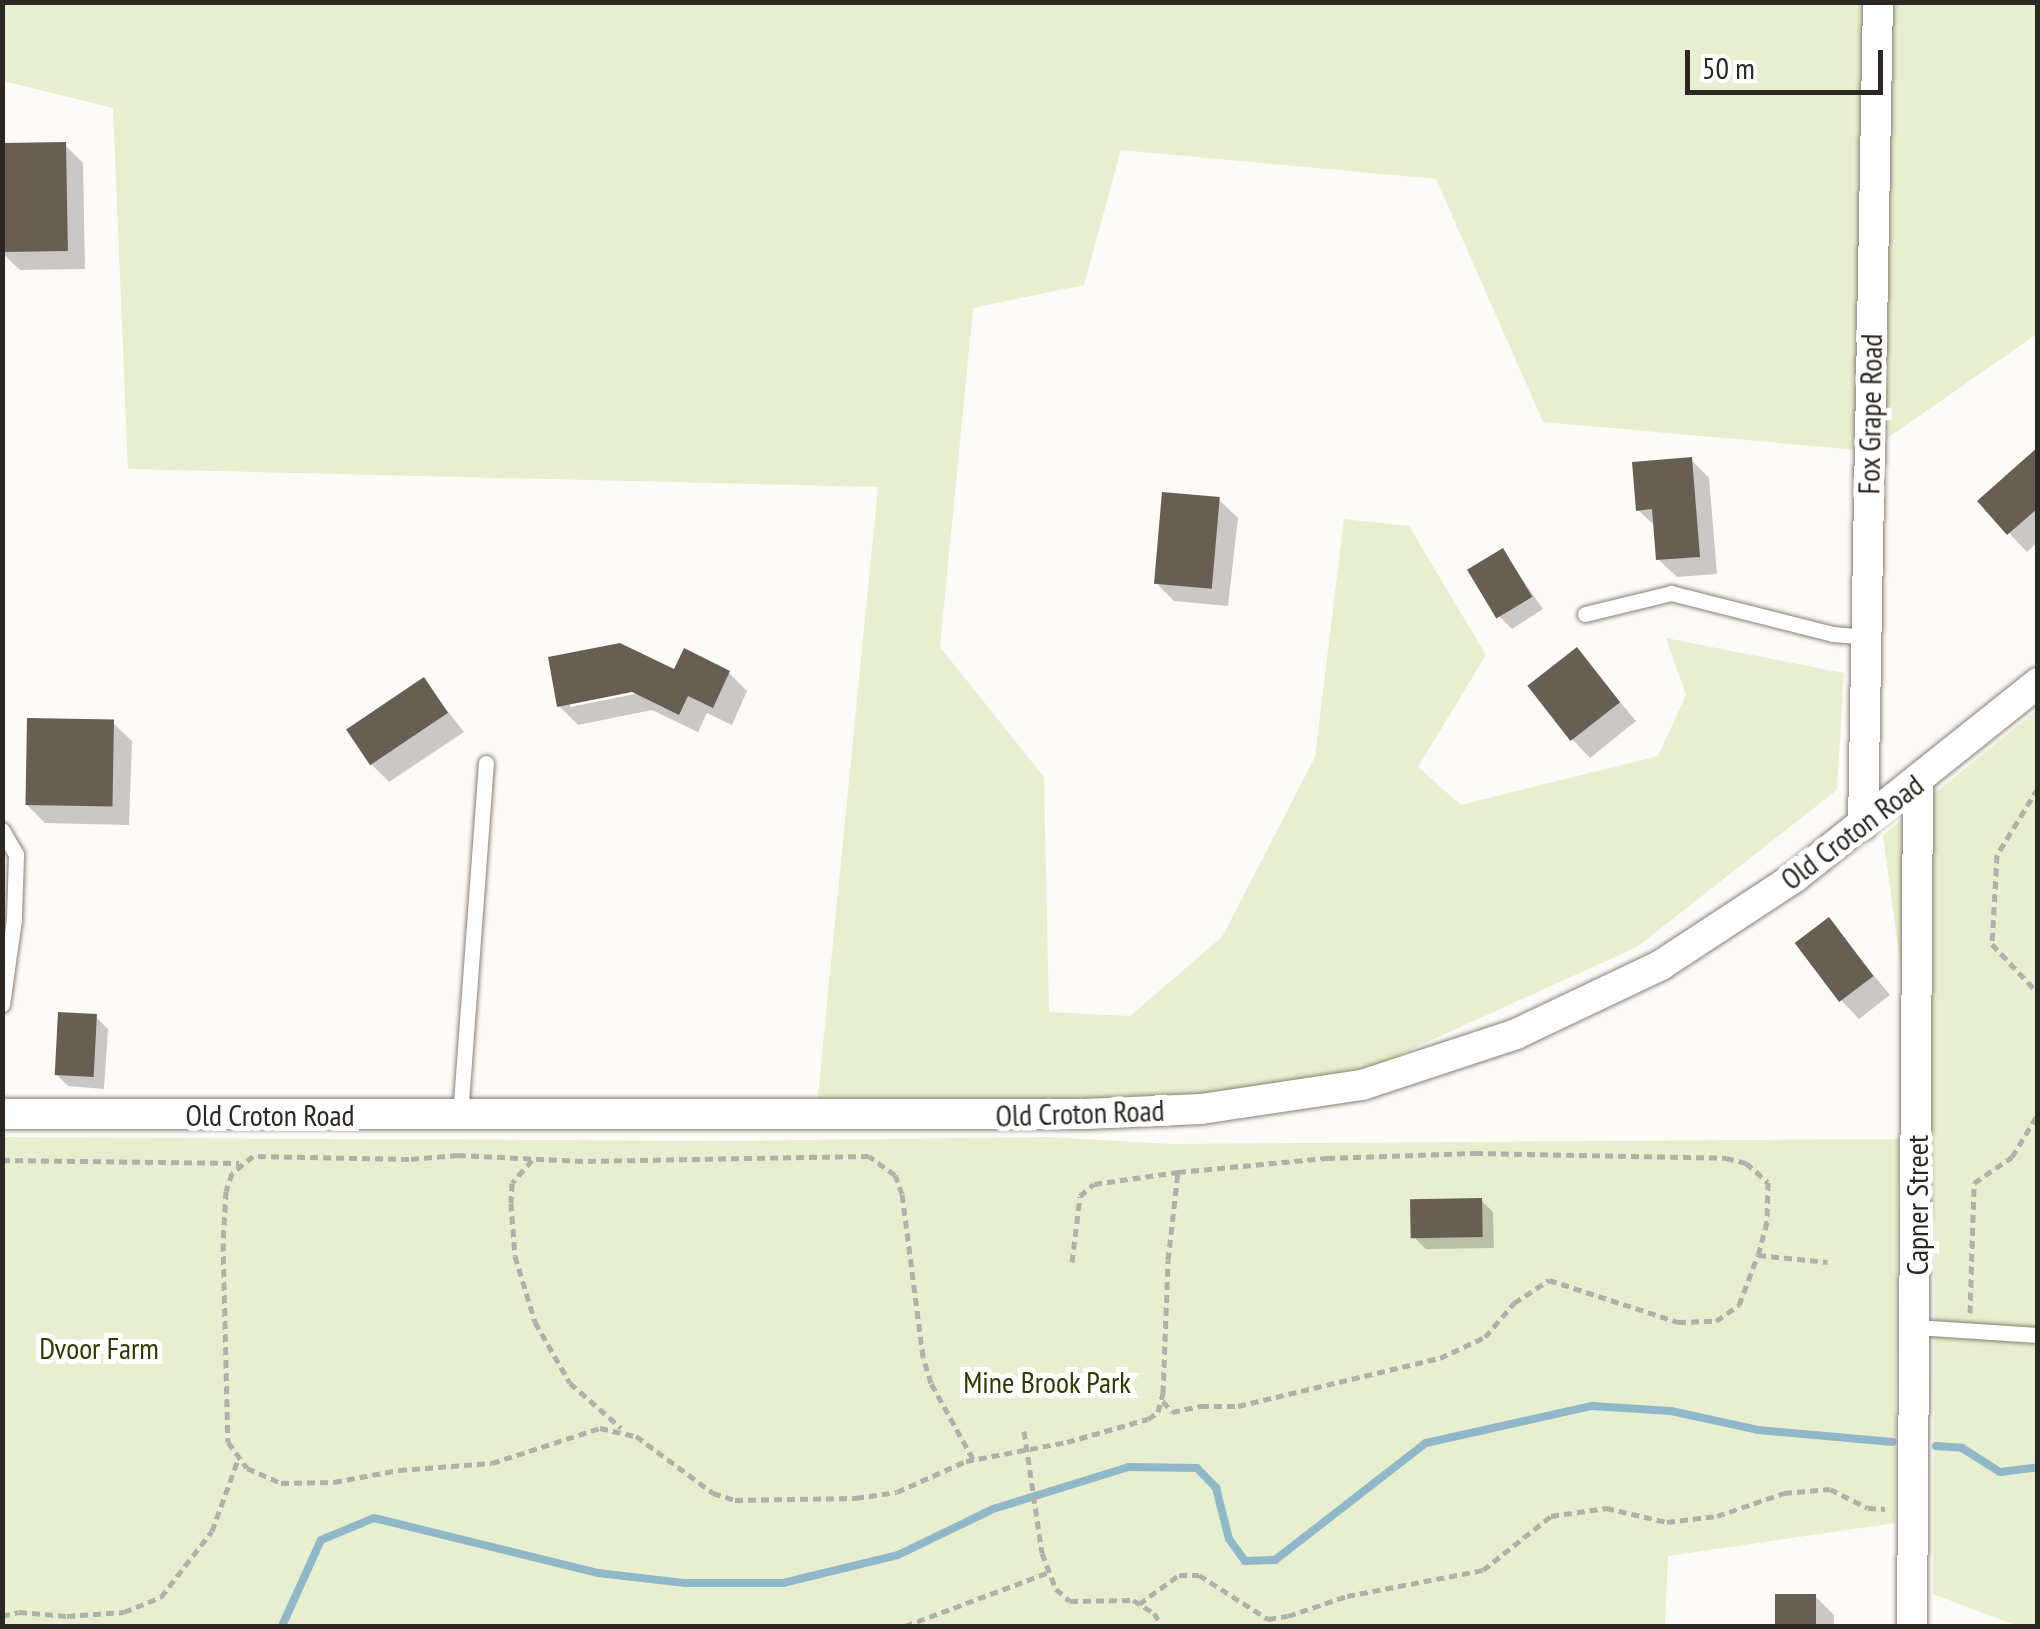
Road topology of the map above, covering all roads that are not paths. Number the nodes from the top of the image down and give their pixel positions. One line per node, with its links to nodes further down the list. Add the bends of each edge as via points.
1 (1878, 2): 3 (street, Fox Grape Road)
2 (1585, 614): 3 (lane, via 1671,593)
3 (1866, 637): 7 (street, Fox Grape Road)
4 (2038, 683): 6 (street, Old Croton Road)
5 (486, 762): 11 (lane)
6 (1918, 783): 7 (street, Old Croton Road); 12 (street, Capner Street)
7 (1863, 825): 11 (street, Old Croton Road, via 1730,922 1588,1004 1362,1085 1250,1103 1119,1113)
8 (2, 830): 9 (lane, via 16,854)
9 (2, 1004)
10 (2, 1114): 11 (street, Old Croton Road)
11 (460, 1116)
12 (1915, 1327): 13 (lane); 14 (street, Capner Street)
13 (2038, 1335)
14 (1912, 1626)

